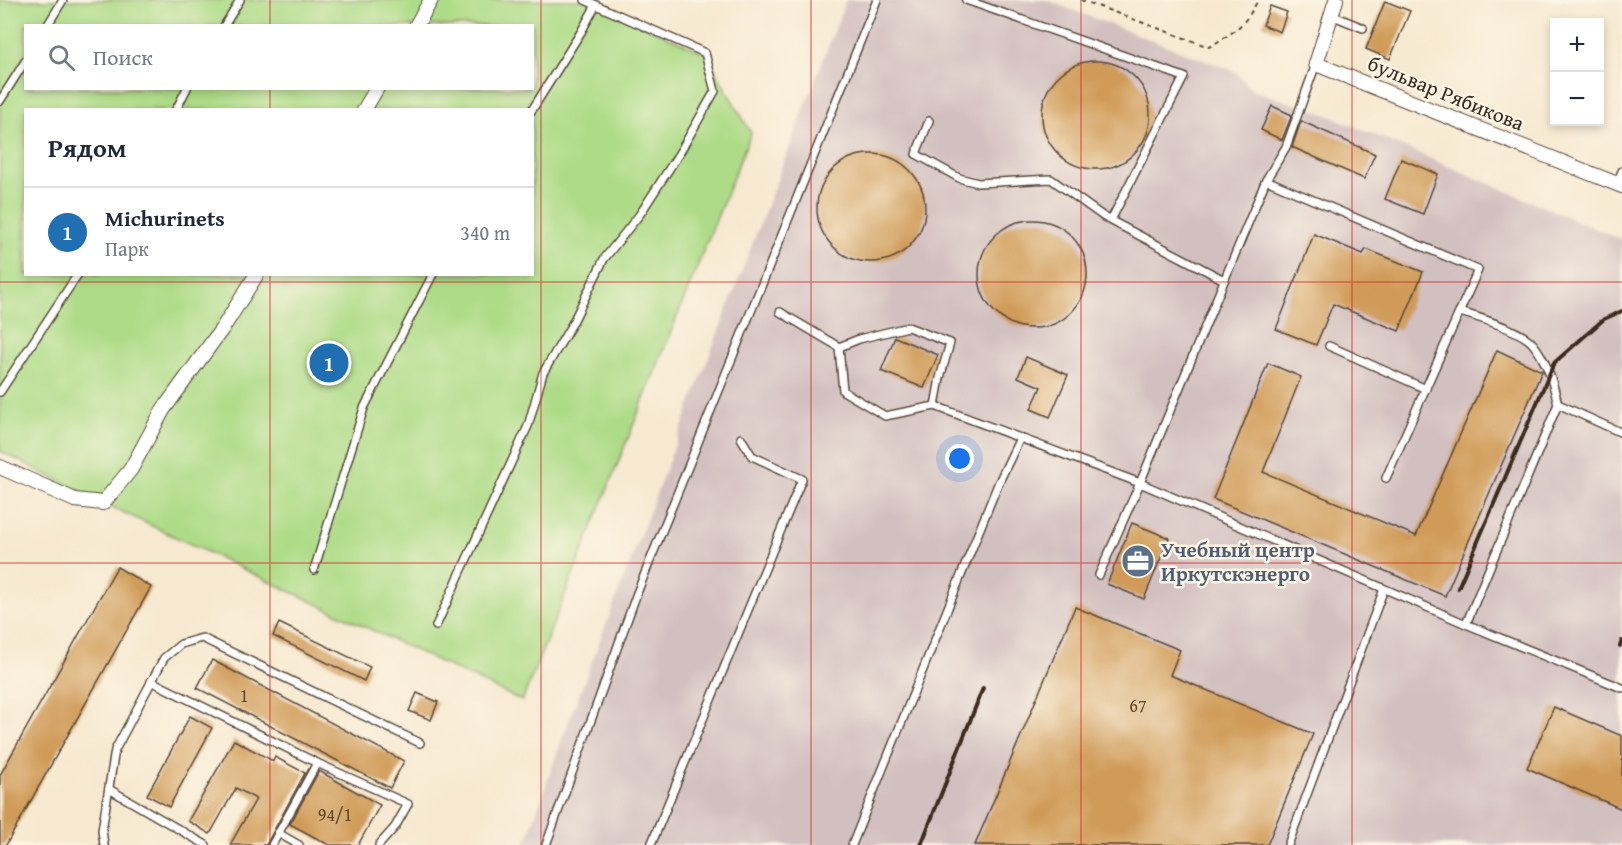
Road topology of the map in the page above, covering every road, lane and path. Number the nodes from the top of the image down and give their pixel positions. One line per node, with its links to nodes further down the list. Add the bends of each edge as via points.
1 (63, 0): 12 (lane)
2 (240, 0): 13 (lane)
3 (431, 0): 14 (street)
4 (585, 0): 10 (lane)
5 (877, 0): 62 (lane, via 637,593)
6 (966, 0): 27 (lane, via 1184,77)
7 (1081, 0): 8 (path, via 1209,47 1237,30)
8 (1258, 0)
9 (1336, 0): 11 (street)
10 (596, 5): 23 (lane); 50 (lane, via 705,52 715,92 640,214 604,259 543,373 528,426)
11 (1331, 15): 15 (lane); 17 (street)
12 (48, 24)
13 (225, 24)
14 (417, 24)
15 (1363, 28)
16 (24, 63): 20 (lane)
17 (1316, 64): 25 (lane, via 1286,147); 26 (street, бульвар Рябикова)
18 (186, 90): 21 (lane)
19 (376, 90): 22 (street)
20 (0, 101)
21 (177, 108)
22 (365, 108)
23 (533, 108)
24 (929, 121): 27 (lane, via 916,154 959,178 978,183 1051,179)
25 (1266, 180): 31 (lane); 33 (lane, via 1478,270)
26 (1620, 181)
27 (1111, 220): 31 (lane)
28 (77, 276): 37 (lane)
29 (256, 276): 43 (street, via 163,410 131,469 103,503 75,500)
30 (432, 276): 46 (lane, via 364,408)
31 (1224, 280): 45 (lane)
32 (780, 312): 35 (lane)
33 (1460, 312): 36 (lane); 38 (lane, via 1491,321 1532,342 1550,372)
34 (1329, 346): 36 (lane)
35 (839, 347): 39 (lane, via 843,391 885,416); 39 (lane, via 908,327 950,344)
36 (1426, 389): 44 (lane)
37 (0, 392)
38 (1558, 404): 40 (lane); 49 (lane)
39 (935, 406): 42 (lane)
40 (1622, 433)
41 (741, 438): 63 (lane, via 752,456 802,479)
42 (1020, 438): 45 (lane); 64 (lane)
43 (0, 467)
44 (1386, 478)
45 (1140, 483): 47 (lane); 48 (lane)
46 (314, 570)
47 (1099, 576)
48 (1384, 588): 49 (lane); 65 (lane)
49 (1466, 624): 52 (lane)
50 (436, 626)
51 (152, 681): 53 (lane, via 164,658 181,644 202,638); 54 (lane); 55 (lane, via 115,750)
52 (1622, 687)
53 (420, 743)
54 (317, 763): 56 (lane); 61 (lane, via 408,804)
55 (109, 789): 57 (lane, via 102,831); 58 (lane)
56 (278, 833): 59 (lane); 60 (lane)
57 (104, 845)
58 (206, 845)
59 (272, 845)
60 (299, 845)
61 (379, 845)
62 (546, 845)
63 (651, 845)
64 (852, 845)
65 (1288, 845)

